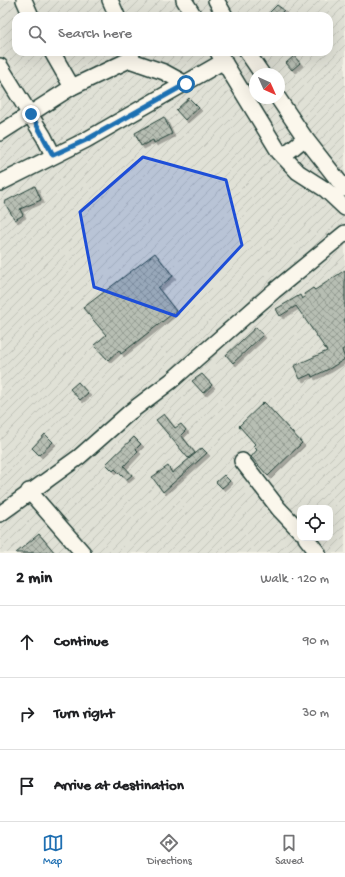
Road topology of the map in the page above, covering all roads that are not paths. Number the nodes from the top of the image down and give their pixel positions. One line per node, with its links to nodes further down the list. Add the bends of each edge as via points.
1 (24, 0): 5 (street)
2 (110, 0): 6 (street)
3 (184, 0): 7 (street)
4 (216, 0): 8 (street)
5 (29, 12)
6 (116, 12)
7 (192, 12)
8 (223, 12)
9 (54, 56): 16 (street)
10 (130, 56): 15 (street); 16 (street)
11 (250, 56): 14 (street)
12 (221, 57): 15 (street); 22 (street)
13 (0, 66): 18 (street)
14 (258, 68)
15 (186, 84): 21 (street, via 86,140)
16 (72, 87): 18 (street)
17 (282, 104): 20 (street)
18 (31, 114): 19 (street); 21 (street)
19 (0, 133)
20 (305, 138): 22 (street); 24 (street)
21 (53, 155): 23 (street)
22 (283, 156): 25 (street, via 298,172 326,190)
23 (0, 183)
24 (345, 189)
25 (345, 208)
26 (345, 233): 28 (street, via 79,457)
27 (242, 461): 30 (street)
28 (30, 492): 29 (street); 32 (street)
29 (0, 514)
30 (297, 528)
31 (308, 541): 33 (street)
32 (83, 553)
33 (318, 553)

